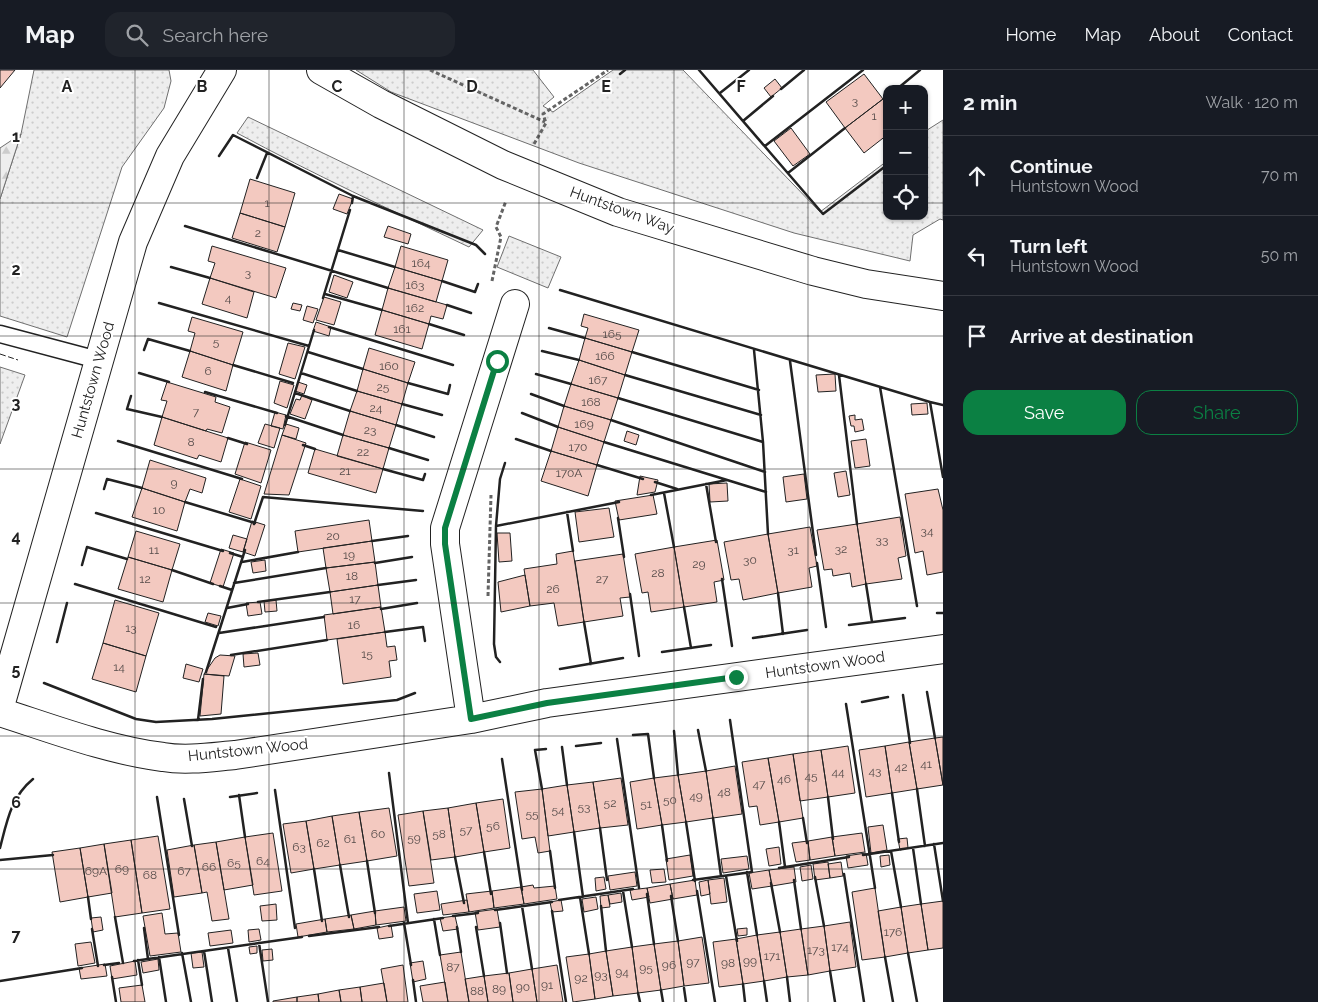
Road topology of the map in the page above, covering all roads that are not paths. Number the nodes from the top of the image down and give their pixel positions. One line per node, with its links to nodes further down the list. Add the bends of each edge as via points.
1 (222, 70): 6 (street, Huntstown Wood, via 170,156 133,242)
2 (321, 70): 4 (street, Huntstown Way, via 381,104 519,172 618,212 761,257 866,284)
3 (507, 295): 10 (street, via 445,528)
4 (943, 296)
5 (0, 334): 6 (lane)
6 (98, 360): 8 (street, Huntstown Wood)
7 (943, 649): 10 (street, Huntstown Wood, via 547,703)
8 (0, 706)
9 (0, 712): 10 (street, Huntstown Wood, via 82,738 164,758 236,755)
10 (471, 719)

